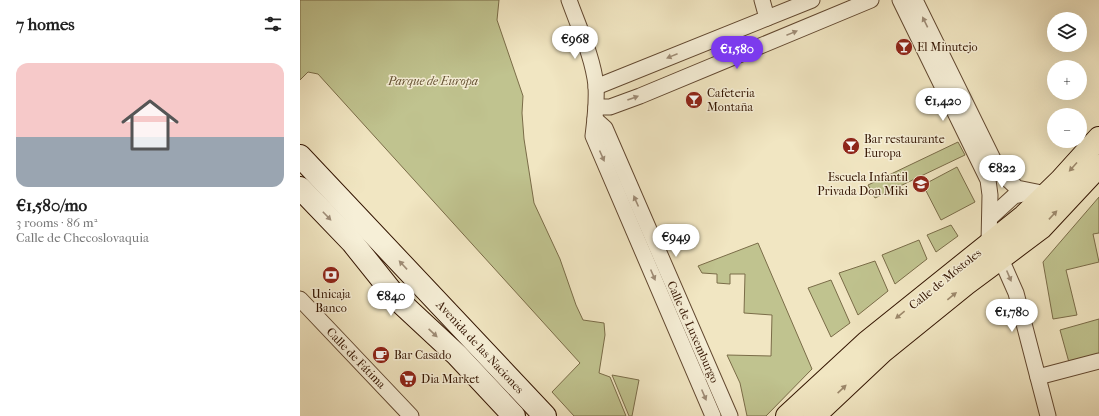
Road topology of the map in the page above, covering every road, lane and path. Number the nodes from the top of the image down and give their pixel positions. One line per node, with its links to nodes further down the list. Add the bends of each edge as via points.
1 (569, 0): 8 (street, Calle de Luxemburgo, via 593,69)
2 (762, 0): 7 (street)
3 (812, 0): 7 (street)
4 (871, 0): 9 (street, one-way to 4)
5 (900, 0): 15 (street, via 988,180)
6 (915, 0): 14 (street, one-way to 6, via 1017,188 999,171)
7 (767, 18): 8 (street, one-way to 8)
8 (596, 87): 9 (street, Calle de Luxemburgo)
9 (596, 113): 23 (street, Calle de Luxemburgo, one-way to 23, via 593,136); 24 (street, Calle de Luxemburgo, one-way to 9)
10 (1099, 138): 14 (main road, Calle de Móstoles, one-way to 14, via 1062,180)
11 (300, 156): 22 (main road, Avenida de las Naciones, one-way to 11)
12 (1099, 166): 16 (main road, Calle de Móstoles, one-way to 12, via 1041,228)
13 (300, 188): 21 (main road, Avenida de las Naciones, one-way to 21, via 352,242 400,302 458,355)
14 (1040, 193): 15 (street, via 1014,196); 16 (main road, Calle de Móstoles)
15 (990, 218): 16 (street)
16 (995, 251): 19 (street, one-way to 19, via 1016,293); 25 (main road, Calle de Móstoles, one-way to 25, via 867,342); 26 (main road, Calle de Móstoles, one-way to 16, via 882,352 966,284)
17 (300, 299): 20 (street, Calle de Fátima)
18 (1099, 361): 19 (street)
19 (1038, 377): 27 (street)
20 (411, 416)
21 (514, 416)
22 (545, 416)
23 (713, 416)
24 (730, 416)
25 (786, 416)
26 (814, 416)
27 (1048, 416)

